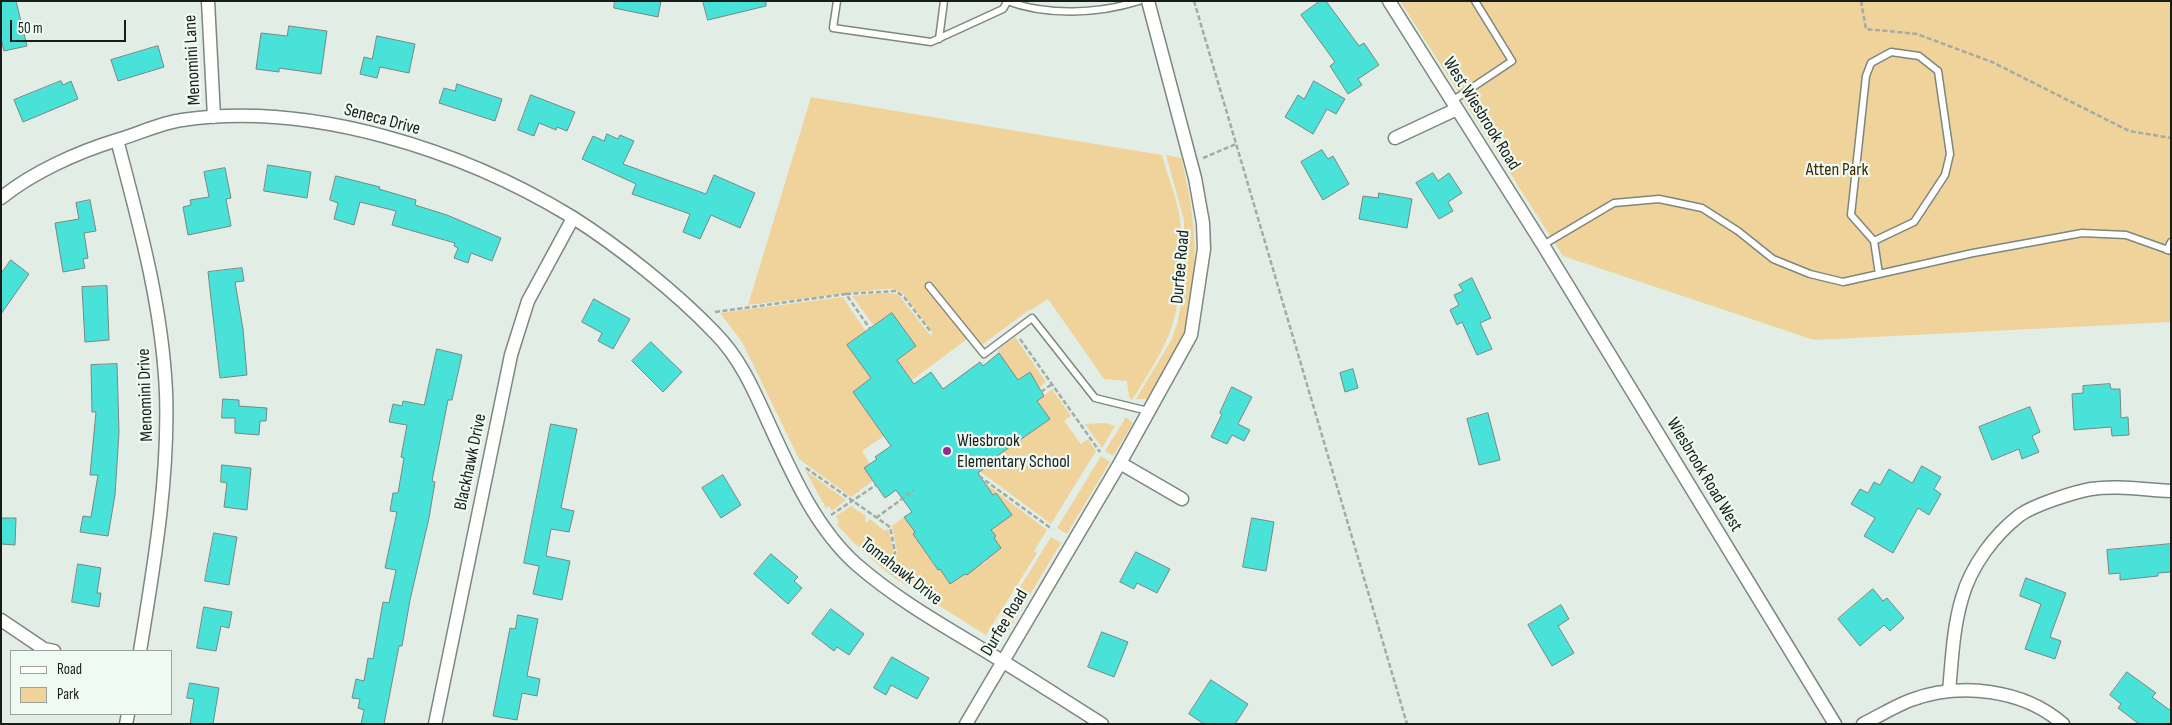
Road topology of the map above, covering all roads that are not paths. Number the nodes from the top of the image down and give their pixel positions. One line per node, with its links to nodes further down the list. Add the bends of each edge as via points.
1 (208, 1): 11 (street, Menomini Lane)
2 (837, 1): 9 (lane, via 833,28 931,42)
3 (944, 1): 9 (lane)
4 (1007, 1): 5 (lane, via 1055,11 1121,7); 9 (lane, via 1003,10)
5 (1139, 1)
6 (1148, 1): 23 (street, Durfee Road, via 1191,163 1200,205 1204,249 1191,335)
7 (1389, 1): 10 (street, West Wiesbrook Road)
8 (1475, 1): 10 (lane, via 1512,60)
9 (939, 39)
10 (1455, 105): 12 (street); 18 (street, West Wiesbrook Road)
11 (214, 117): 13 (street, Seneca Drive, via 178,120); 15 (street, Seneca Drive, via 286,118 373,134 480,171)
12 (1395, 138)
13 (117, 140): 14 (street, Seneca Drive, via 69,157); 29 (street, Menomini Drive, via 156,296 166,392 163,494)
14 (3, 191)
15 (573, 218): 22 (street, Seneca Drive, via 632,261); 32 (street, Blackhawk Drive, via 528,301 511,355)
16 (1874, 242): 16 (lane, via 1851,216 1866,76 1871,63 1891,52 1919,56 1938,71 1950,154 1945,175 1914,222); 20 (lane)
17 (2171, 242): 19 (lane)
18 (1543, 244): 20 (lane, via 1614,203 1659,198 1702,208 1738,231 1772,260 1810,274 1843,282); 35 (street, Wiesbrook Road West)
19 (2169, 251): 20 (lane, via 2126,235 2082,233)
20 (1879, 274)
21 (929, 286): 23 (lane, via 984,354 1032,318 1095,398)
22 (716, 333): 30 (street, Tomahawk Drive, via 741,365 788,466 821,524 855,563 922,613)
23 (1148, 411): 24 (street, Durfee Road)
24 (1120, 463): 26 (street); 30 (street, Durfee Road)
25 (2171, 491): 31 (street, via 2114,487 2091,489 2021,514 1996,538 1970,576 1956,622)
26 (1182, 499)
27 (1, 620): 28 (street)
28 (49, 650)
29 (140, 650)
30 (1003, 661): 33 (street, Durfee Road); 34 (street, Tomahawk Drive)
31 (1949, 692): 36 (street, via 1911,700); 37 (street, via 1985,692 2016,698 2045,711)
32 (435, 724)
33 (966, 724)
34 (1102, 724)
35 (1835, 724)
36 (1863, 724)
37 (2063, 724)

